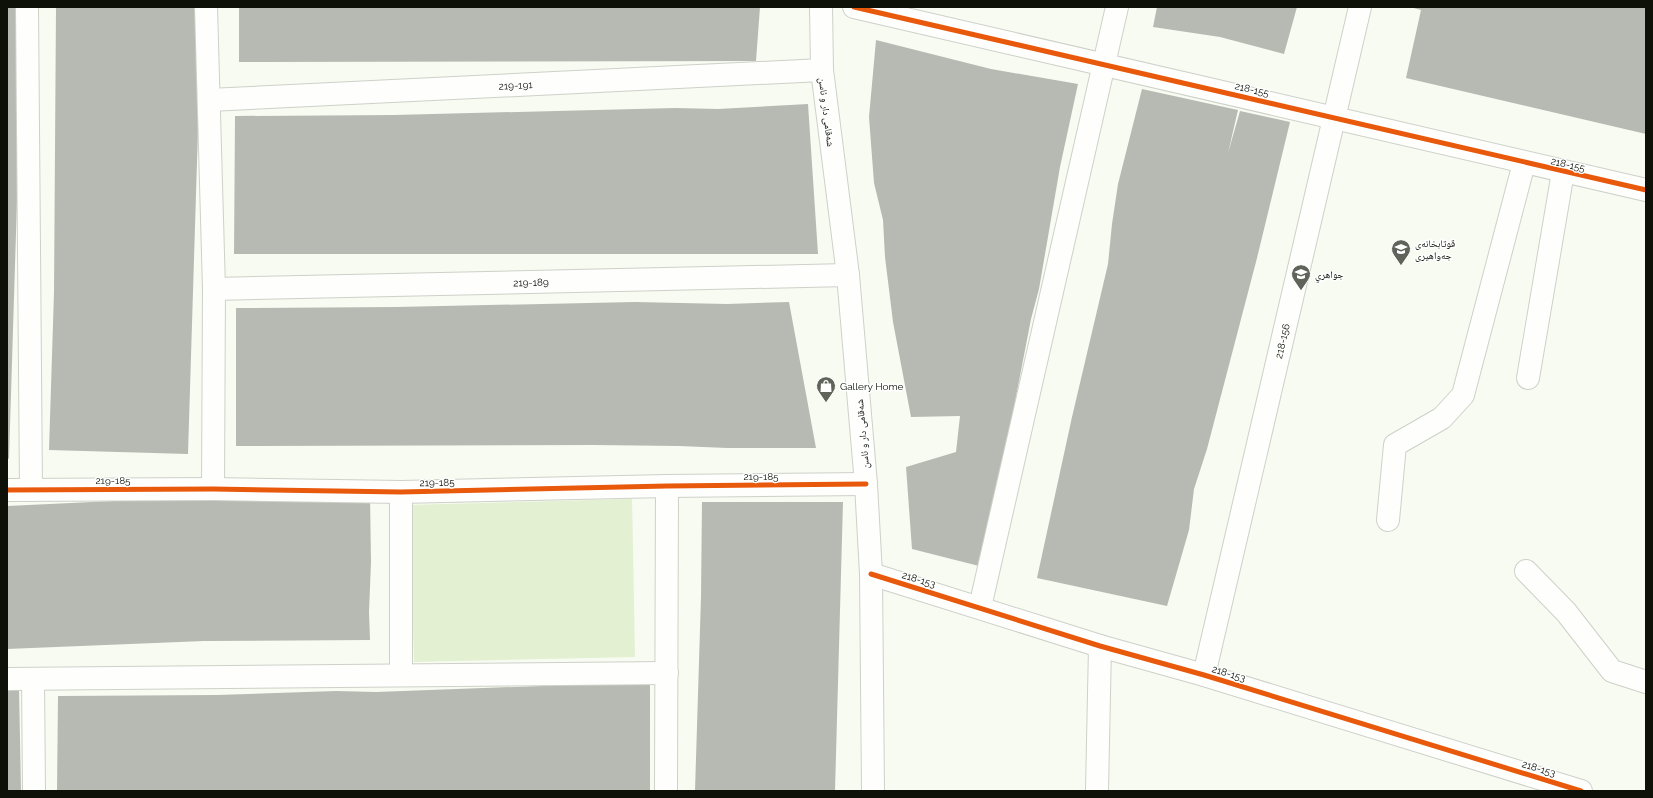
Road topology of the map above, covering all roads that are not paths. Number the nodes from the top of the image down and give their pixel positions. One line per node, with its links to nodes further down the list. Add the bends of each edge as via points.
1 (27, 7): 21 (street)
2 (206, 7): 9 (street)
3 (821, 7): 8 (street, شەقامی دار و ئاسن)
4 (854, 7): 7 (street, 218-155)
5 (1117, 7): 7 (street)
6 (1360, 7): 10 (street, 218-156)
7 (1104, 65): 10 (street, 218-155); 26 (street)
8 (822, 70): 9 (street, 219-191); 14 (street, شەقامی دار و ئاسن)
9 (209, 100): 15 (street)
10 (1334, 117): 11 (street, 218-155); 30 (street, 218-156)
11 (1524, 163): 12 (street, 218-155); 23 (street, via 1463,395 1442,418 1395,445)
12 (1563, 172): 13 (street, 218-155); 16 (street)
13 (1646, 190)
14 (848, 275): 15 (street, 219-189); 17 (street, شەقامی دار و ئاسن)
15 (214, 289): 19 (street)
16 (1528, 378)
17 (866, 484): 18 (street, 219-185); 25 (street, شەقامی دار و ئاسن)
18 (667, 486): 22 (street, 219-185); 28 (street)
19 (213, 489): 21 (street, 219-185); 22 (street, 219-185)
20 (7, 490): 21 (street, 219-185)
21 (31, 490)
22 (401, 492): 29 (street)
23 (1388, 520)
24 (1526, 571): 33 (street, via 1566,612 1612,670)
25 (871, 574): 26 (street, 218-153); 36 (street, شەقامی دار و ئاسن)
26 (980, 607): 27 (street, 218-153)
27 (1100, 646): 30 (street, 218-153); 37 (street)
28 (667, 673): 29 (street); 35 (street)
29 (401, 675): 32 (street)
30 (1204, 675): 38 (street, 218-153)
31 (7, 679): 32 (street)
32 (33, 679): 34 (street)
33 (1646, 682)
34 (34, 791)
35 (666, 791)
36 (873, 791)
37 (1097, 791)
38 (1581, 791)

